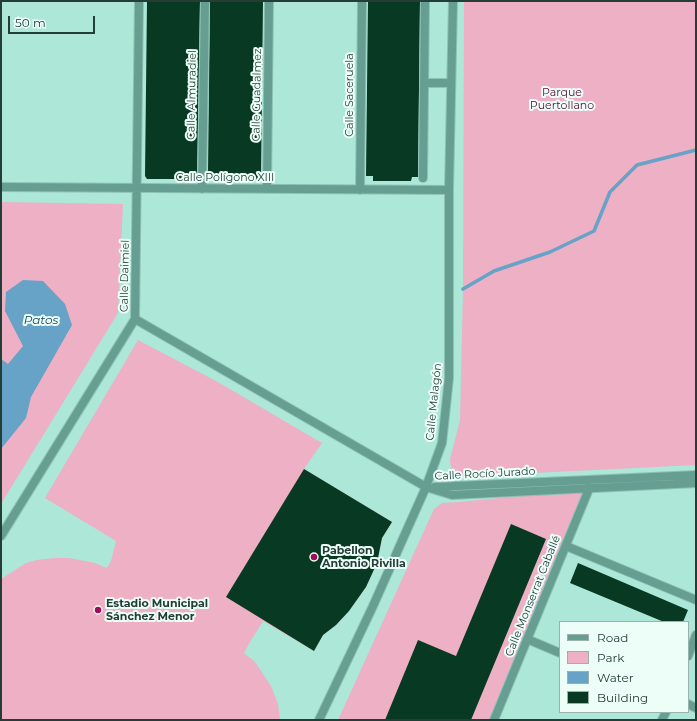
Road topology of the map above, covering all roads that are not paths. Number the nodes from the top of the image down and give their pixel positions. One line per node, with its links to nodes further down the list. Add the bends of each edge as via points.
1 (139, 1): 11 (street, Calle Daimiel)
2 (205, 1): 12 (street, Calle Almuradiel)
3 (269, 1): 13 (street, Calle Guadalmez)
4 (362, 1): 14 (street, Calle Saceruela)
5 (425, 1): 7 (street)
6 (452, 3): 8 (street, Calle Malagón)
7 (424, 83): 8 (street); 9 (street)
8 (451, 83): 15 (street, Calle Malagón)
9 (423, 178)
10 (1, 187): 11 (street, Calle Polígono XIII)
11 (136, 189): 12 (street, Calle Polígono XIII); 16 (street, Calle Daimiel)
12 (202, 189): 13 (street, Calle Polígono XIII)
13 (267, 189): 14 (street, Calle Polígono XIII)
14 (360, 190): 15 (street, Calle Polígono XIII)
15 (449, 190): 20 (street, Calle Malagón, via 449,378 442,443)
16 (135, 320): 20 (street); 22 (street, Calle Daimiel)
17 (696, 475): 18 (street, Calle Rocío Jurado)
18 (588, 480): 20 (street, Calle Rocío Jurado); 21 (street, Calle Monserrat Caballé)
19 (696, 483): 21 (street, Calle Rocío Jurado)
20 (426, 487): 21 (street, Calle Rocío Jurado, via 452,495); 29 (street, Calle Malagón)
21 (589, 489): 23 (street, Calle Monserrat Caballé)
22 (1, 536)
23 (566, 546): 24 (street); 26 (street, Calle Monserrat Caballé)
24 (696, 600)
25 (696, 635): 28 (street)
26 (527, 639): 27 (street); 30 (street, Calle Monserrat Caballé)
27 (559, 653)
28 (689, 653)
29 (319, 720)
30 (494, 720)

